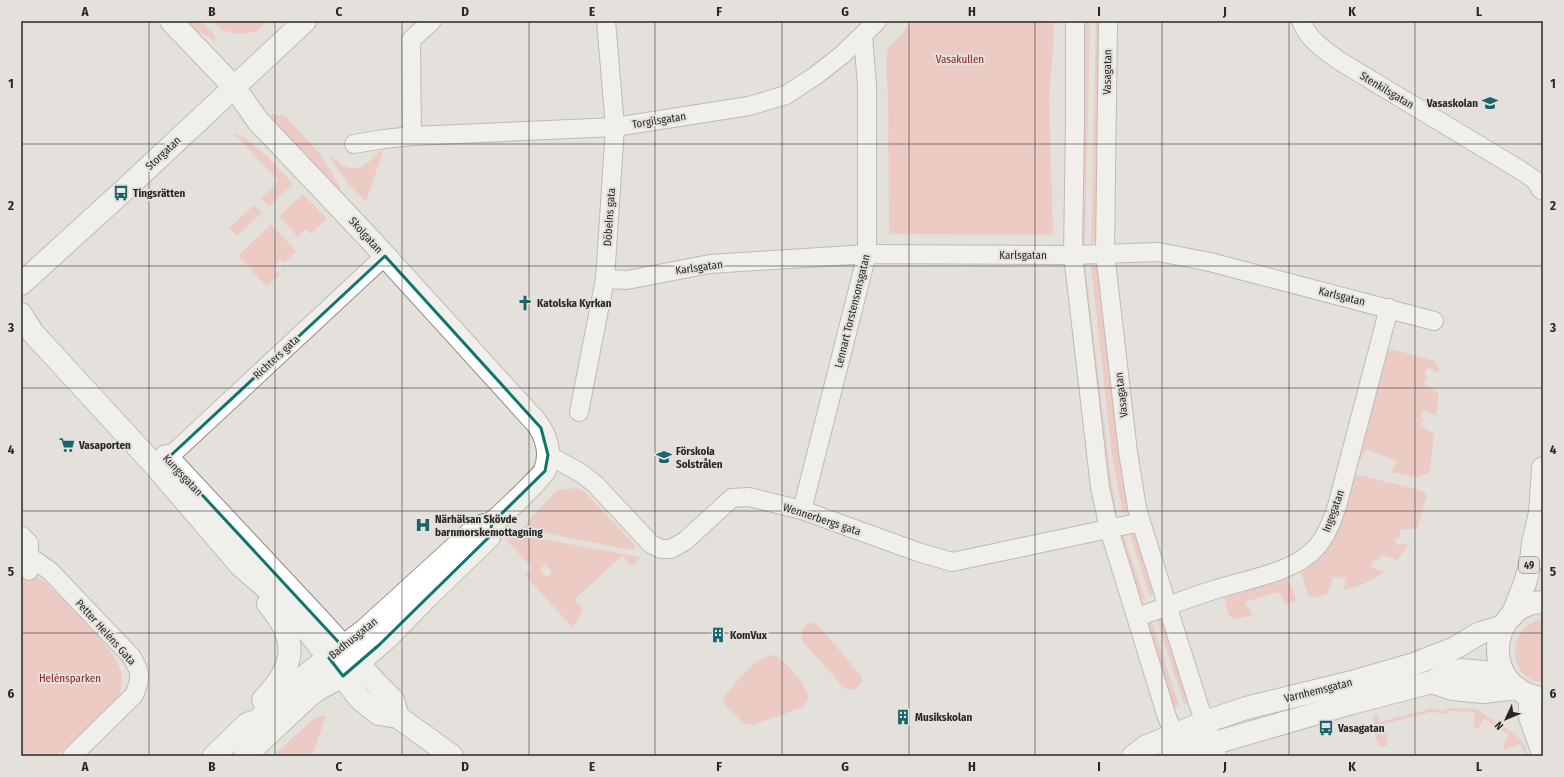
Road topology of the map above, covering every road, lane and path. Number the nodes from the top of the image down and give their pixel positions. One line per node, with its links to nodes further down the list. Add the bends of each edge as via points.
1 (171, 21): 10 (main road, Skolgatan)
2 (304, 21): 10 (main road, Storgatan)
3 (432, 21): 12 (street, via 411,40)
4 (606, 21): 11 (street, Döbelns gata)
5 (877, 21): 9 (street, Torgilsgatan)
6 (1075, 21): 17 (street)
7 (1108, 21): 15 (street, Vasagatan)
8 (1301, 21): 14 (street, Stenkilsgatan, via 1317,45 1333,57 1525,173 1536,181)
9 (863, 35): 11 (street, Torgilsgatan, via 827,68 786,95 749,106); 16 (street, Lennart Torstensonsgatan, via 867,86)
10 (234, 87): 18 (main road, Skolgatan, via 258,121); 20 (main road, Storgatan)
11 (615, 127): 12 (street, Torgilsgatan); 19 (street, Döbelns gata)
12 (412, 136): 13 (street, Torgilsgatan)
13 (354, 144)
14 (1541, 190)
15 (1105, 253): 17 (street, Karlsgatan); 22 (street, Karlsgatan, via 1158,252 1210,262); 31 (street, Vasagatan, via 1128,452)
16 (868, 254): 17 (street, Karlsgatan); 19 (street, Karlsgatan, via 710,264 627,280); 29 (street, Lennart Torstensonsgatan)
17 (1073, 254): 33 (street, via 1100,487)
18 (385, 256): 26 (main road, Skolgatan, via 541,428); 27 (street, Richters gata)
19 (605, 280): 25 (street, Döbelns gata)
20 (21, 284)
21 (21, 305): 27 (main road, Kungsgatan, via 49,329)
22 (1389, 308): 24 (street, Karlsgatan); 37 (street, Ingegatan, via 1337,506 1320,543 1294,565 1215,589)
23 (21, 314): 35 (main road, Kungsgatan, via 33,334 157,468)
24 (1434, 320)
25 (579, 412)
26 (548, 455): 29 (street, Wennerbergs gata, via 581,473 595,484 651,544 661,549 671,549 685,541 732,498 750,497); 32 (main road, Badhusgatan, via 545,471)
27 (168, 458): 40 (main road, Kungsgatan)
28 (1543, 468): 30 (main road, 49)
29 (802, 510): 33 (street, Wennerbergs gata, via 952,562)
30 (1542, 519): 39 (main road, 49, via 1524,583)
31 (1141, 522): 33 (street, Wennerbergs gata); 37 (street, Vasagatan)
32 (492, 523): 40 (main road, Badhusgatan, via 478,527 365,630); 41 (main road, Badhusgatan, via 489,537 387,638)
33 (1109, 529): 38 (street)
34 (26, 554): 48 (street, Petter Heléns Gata, via 50,571 131,656 139,668 140,682 134,695)
35 (241, 566): 40 (main road, Kungsgatan, via 271,592 311,635); 44 (main road, Kungsgatan, via 259,593 280,617 290,644 284,674 250,714)
36 (1542, 598): 39 (main road, Varnhemsgatan, via 1524,606)
37 (1168, 607): 38 (street, Ingegatan); 43 (street, Vasagatan)
38 (1137, 617): 45 (street)
39 (1508, 621): 42 (main road, 49, via 1499,638 1500,664); 43 (main road, Varnhemsgatan, via 1480,633 1455,648 1414,664 1246,708)
40 (336, 652): 41 (main road); 44 (main road, Badhusgatan, via 306,675 258,720)
41 (350, 669): 50 (main road, Badhusgatan, via 309,696); 51 (main road, via 360,698 379,714 398,717)
42 (1524, 689): 46 (main road, Varnhemsgatan, via 1483,692 1453,689 1432,682 1352,703); 47 (main road, via 1530,718)
43 (1205, 722): 45 (main road, Varnhemsgatan); 46 (street, Vasagatan)
44 (247, 724): 49 (main road, Badhusgatan)
45 (1176, 750): 46 (main road, Varnhemsgatan); 52 (main road, Varnhemsgatan, via 1145,747)
46 (1215, 750)
47 (1543, 753)
48 (72, 756)
49 (214, 756)
50 (245, 756)
51 (452, 756)
52 (1133, 756)

